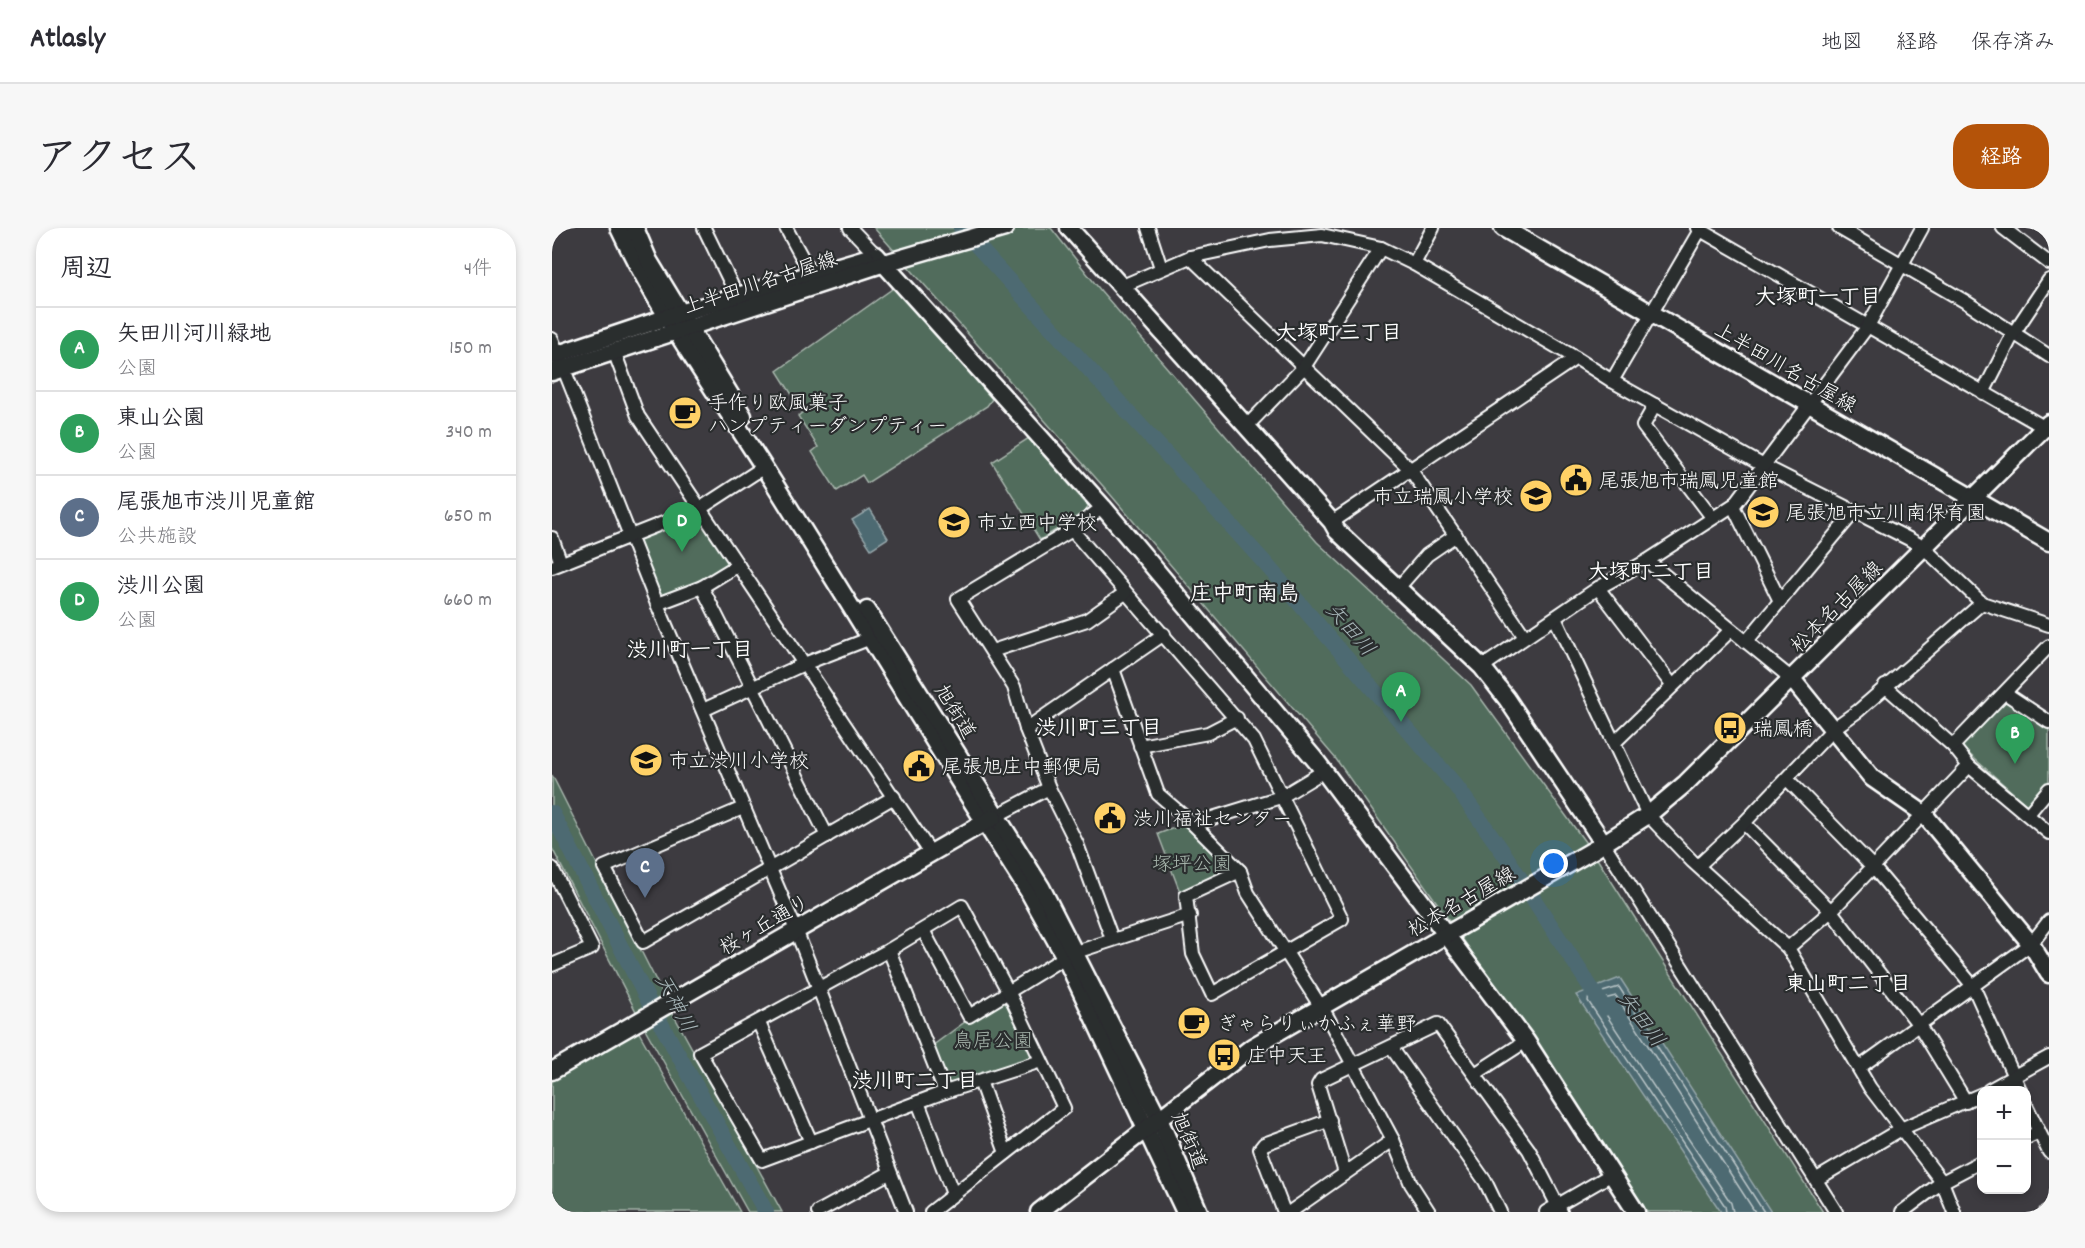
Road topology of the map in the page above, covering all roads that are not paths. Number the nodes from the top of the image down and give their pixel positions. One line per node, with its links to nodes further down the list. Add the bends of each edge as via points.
1 (619, 228): 29 (street, 上半田川名古屋線, via 636,265)
2 (634, 228): 29 (street, 上半田川名古屋線)
3 (704, 228): 27 (street)
4 (786, 228): 24 (street)
5 (850, 228): 18 (street)
6 (968, 228): 18 (street, 上半田川名古屋線)
7 (1005, 228): 18 (street, 上半田川名古屋線)
8 (1069, 228): 26 (street)
9 (1148, 228): 23 (street)
10 (1433, 228): 21 (street)
11 (1503, 228): 28 (street, 上半田川名古屋線)
12 (1521, 228): 28 (street, 上半田川名古屋線)
13 (1839, 228): 22 (street)
14 (1922, 228): 22 (street)
15 (2003, 228): 20 (street)
16 (1698, 229): 28 (street); 30 (street)
17 (1381, 248): 19 (street, via 1322,235 1270,240); 21 (street); 36 (street)
18 (888, 257): 24 (street, 上半田川名古屋線); 29 (street, 上半田川名古屋線); 48 (street)
19 (1190, 257): 23 (street); 36 (street)
20 (2049, 263)
21 (1414, 264): 35 (street)
22 (1900, 264): 30 (street); 31 (street)
23 (1161, 268): 26 (street)
24 (811, 274): 27 (street, 上半田川名古屋線)
25 (2049, 280): 31 (street)
26 (1120, 287): 41 (street)
27 (736, 296): 29 (street, 上半田川名古屋線)
28 (1653, 310): 37 (street); 39 (street, 上半田川名古屋線)
29 (678, 322): 32 (street); 34 (street); 44 (street, 旭街道); 106 (street, 旭街道)
30 (1868, 326): 38 (street); 39 (street)
31 (2013, 334): 33 (street); 38 (street)
32 (614, 351): 34 (street); 49 (street, via 638,416)
33 (2049, 356)
34 (555, 358): 55 (street)
35 (1576, 358): 37 (street); 45 (street)
36 (1304, 367): 41 (street); 45 (street)
37 (1611, 381): 40 (street)
38 (1983, 393): 42 (street)
39 (1811, 400): 43 (street); 46 (street, 上半田川名古屋線)
40 (1655, 405): 43 (street); 51 (street, via 1643,426)
41 (1246, 427): 52 (street)
42 (2047, 427): 46 (street, 松本名古屋線)
43 (1762, 465): 47 (street); 50 (street)
44 (764, 467): 49 (street); 75 (street, 旭街道)
45 (1410, 470): 52 (street); 56 (street)
46 (1976, 495): 54 (street, 上半田川名古屋線); 58 (street, 上半田川名古屋線); 59 (street, 松本名古屋線)
47 (1732, 506): 51 (street); 67 (street)
48 (1103, 507): 53 (street); 96 (street)
49 (701, 508): 55 (street); 62 (street)
50 (1855, 511): 59 (street); 67 (street)
51 (1712, 517): 60 (street)
52 (1332, 522): 64 (street)
53 (1072, 530): 66 (street); 78 (street, via 958,599)
54 (2049, 533)
55 (629, 535): 61 (street); 69 (street)
56 (1456, 536): 64 (street, via 1427,555); 74 (street)
57 (552, 538): 61 (street)
58 (2049, 542)
59 (1923, 547): 68 (street); 82 (street, 松本名古屋線)
60 (1647, 561): 65 (street); 72 (street)
61 (557, 565)
62 (738, 565): 63 (street); 79 (street)
63 (702, 587): 69 (street); 85 (street)
64 (1398, 588): 80 (street)
65 (1598, 588): 70 (street); 83 (street)
66 (1125, 593): 73 (street); 78 (street, via 1088,620)
67 (1780, 601): 76 (street)
68 (1982, 603): 71 (street); 84 (street)
69 (657, 604): 87 (street)
70 (1555, 618): 74 (street); 92 (street)
71 (2049, 626)
72 (1731, 630): 76 (street); 83 (street)
73 (1164, 634): 81 (street); 88 (street)
74 (1526, 637): 80 (street)
75 (871, 638): 79 (street); 106 (street, 旭街道)
76 (1746, 642): 82 (street)
77 (2049, 646): 86 (street)
78 (992, 651): 91 (street, via 1014,687)
79 (804, 664): 85 (street); 100 (street)
80 (1482, 667): 111 (street, via 1507,699)
81 (1113, 669): 91 (street); 93 (street)
82 (1792, 679): 90 (street); 105 (street, 松本名古屋線)
83 (1672, 685): 92 (street)
84 (1885, 686): 90 (street); 94 (street)
85 (753, 687): 87 (street); 110 (street)
86 (2005, 693): 89 (street); 94 (street)
87 (703, 710): 102 (street)
88 (1237, 718): 93 (street, via 1208,734); 101 (street, via 1254,740)
89 (2049, 722)
90 (1834, 728): 97 (street); 104 (street, via 1872,778)
91 (1026, 729): 98 (street)
92 (1614, 744): 105 (street)
93 (1140, 746): 108 (street, via 1158,794)
94 (1953, 746): 95 (street)
95 (1969, 766): 103 (street); 104 (street)
96 (1324, 771): 101 (street); 123 (street)
97 (1787, 779): 107 (street); 114 (street)
98 (1049, 788): 106 (street); 124 (street, via 1077,844)
99 (2049, 789): 103 (street)
100 (894, 797): 110 (street); 112 (street)
101 (1281, 797): 108 (street); 128 (street, via 1342,919)
102 (743, 808): 116 (street); 116 (street, via 604,867 643,942)
103 (2029, 813): 109 (street)
104 (1924, 814): 114 (street); 125 (street)
105 (1648, 815): 111 (street, 松本名古屋線); 113 (street)
106 (991, 819): 112 (street, 桜ヶ丘通り); 129 (street, 旭街道, via 1035,875)
107 (1744, 823): 113 (street); 118 (street)
108 (1193, 824): 117 (street)
109 (2049, 833)
110 (827, 836): 116 (street)
111 (1600, 847): 123 (street, 松本名古屋線); 169 (street)
112 (930, 852): 121 (street, 桜ヶ丘通り)
113 (1698, 866): 126 (street)
114 (1872, 867): 118 (street); 132 (street)
115 (552, 868): 130 (street, via 592,948)
116 (770, 869): 121 (street)
117 (1240, 872): 119 (street, via 1186,896); 128 (street, via 1248,893)
118 (1831, 911): 126 (street); 137 (street)
119 (1191, 915): 124 (street); 128 (street, via 1192,954 1212,994)
120 (2049, 921): 125 (street)
121 (796, 930): 133 (street); 144 (street, 桜ヶ丘通り)
122 (923, 930): 127 (street); 134 (street, via 969,1016); 134 (street, via 962,906)
123 (1445, 934): 135 (street, 松本名古屋線); 138 (street)
124 (1112, 939): 129 (street)
125 (2031, 944): 131 (street); 132 (street)
126 (1788, 948): 143 (street)
127 (889, 950): 133 (street); 150 (street)
128 (1286, 951): 135 (street)
129 (1070, 954): 134 (street); 157 (street, 旭街道)
130 (552, 965)
131 (2049, 974)
132 (1973, 986): 137 (street); 146 (street)
133 (818, 990): 136 (street); 155 (street)
134 (1009, 993): 141 (street)
135 (1320, 1008): 142 (street, via 1329,1018); 157 (street, 松本名古屋線, via 1236,1058)
136 (759, 1023): 162 (street); 162 (street, via 700,1053 762,1160)
137 (1919, 1025): 143 (street); 153 (street)
138 (1526, 1041): 145 (street); 168 (street)
139 (1391, 1047): 142 (street); 145 (street, via 1438,1024); 182 (street, via 1485,1181)
140 (2049, 1057): 146 (street)
141 (1041, 1061): 147 (street); 164 (street, via 1064,1108)
142 (1351, 1065): 156 (street, via 1318,1085); 161 (street)
143 (1860, 1067): 158 (street, via 1870,1088)
144 (552, 1071)
145 (1475, 1074): 172 (street, via 1529,1150)
146 (2013, 1075): 148 (street); 149 (street)
147 (980, 1082): 150 (street); 164 (street)
148 (1995, 1086)
149 (2018, 1086)
150 (945, 1092): 152 (street)
151 (1977, 1096): 153 (street)
152 (918, 1102): 155 (street); 171 (street)
153 (1966, 1102): 158 (street)
154 (2031, 1115): 159 (street)
155 (871, 1119): 162 (street); 166 (street)
156 (1330, 1120): 167 (street); 179 (street, via 1264,1144 1260,1149)
157 (1152, 1125): 176 (street, 松本名古屋線); 177 (street, 旭街道); 178 (street, 旭街道)
158 (1904, 1128): 169 (street); 170 (street)
159 (2039, 1132): 160 (street); 163 (street)
160 (2031, 1136)
161 (1393, 1140): 167 (street); 181 (street, via 1411,1184)
162 (811, 1142)
163 (2049, 1152)
164 (1006, 1153): 171 (street)
165 (1977, 1164): 170 (street)
166 (889, 1173): 173 (street); 174 (street)
167 (1346, 1173): 180 (street)
168 (1612, 1174): 172 (street); 183 (street)
169 (1817, 1179): 184 (street)
170 (1942, 1182): 185 (street); 186 (street)
171 (953, 1194): 175 (street)
172 (1554, 1210)
173 (818, 1212)
174 (906, 1212)
175 (931, 1212)
176 (1039, 1212)
177 (1185, 1212)
178 (1198, 1212)
179 (1284, 1212)
180 (1290, 1212)
181 (1429, 1212)
182 (1500, 1212)
183 (1636, 1212)
184 (1836, 1212)
185 (1902, 1212)
186 (1954, 1212)

